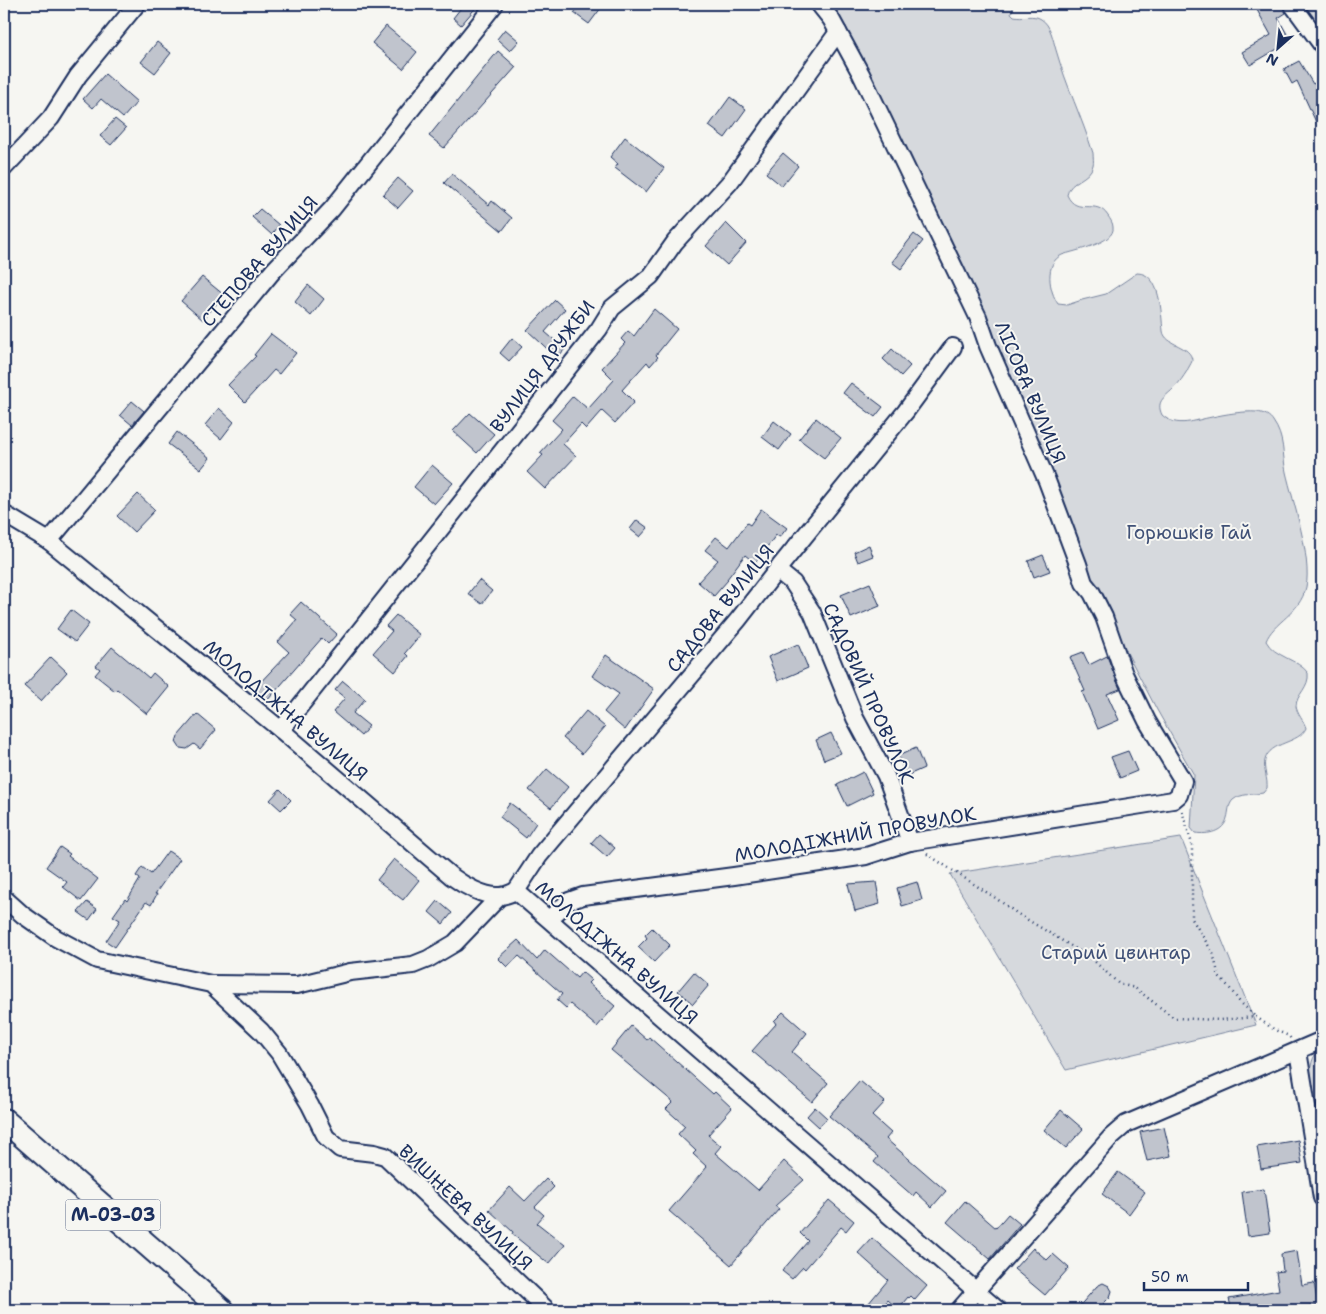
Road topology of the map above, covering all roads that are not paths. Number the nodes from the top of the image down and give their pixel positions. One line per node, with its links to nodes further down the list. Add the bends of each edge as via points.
1 (137, 4): 7 (street, via 78,76 51,118)
2 (495, 4): 10 (street, СТЕПОВА ВУЛИЦЯ, via 332,209 273,271)
3 (819, 4): 5 (street, ЛІСОВА ВУЛИЦЯ)
4 (1292, 4): 6 (street)
5 (838, 32): 12 (street, ВУЛИЦЯ ДРУЖБИ, via 730,182 675,242 651,276 612,308 599,329); 13 (street, ЛІСОВА ВУЛИЦЯ, via 978,317 1046,481 1084,584 1104,617 1124,674 1147,721 1183,781)
6 (1322, 45)
7 (4, 168)
8 (953, 347): 11 (street, САДОВА ВУЛИЦЯ, via 906,412)
9 (4, 514): 10 (street, МОЛОДІЖНА ВУЛИЦЯ)
10 (49, 541): 12 (street, МОЛОДІЖНА ВУЛИЦЯ)
11 (777, 570): 14 (street, САДОВИЙ ПРОВУЛОК, via 793,583 812,612 855,718 886,776); 15 (street, САДОВА ВУЛИЦЯ, via 539,856)
12 (282, 730): 16 (street, МОЛОДІЖНА ВУЛИЦЯ, via 450,876 469,888)
13 (1176, 797): 14 (street, МОЛОДІЖНИЙ ПРОВУЛОК)
14 (910, 842): 18 (street, МОЛОДІЖНИЙ ПРОВУЛОК, via 866,856 583,896 569,901)
15 (516, 892): 16 (street, МОЛОДІЖНА ВУЛИЦЯ); 18 (street, МОЛОДІЖНА ВУЛИЦЯ)
16 (500, 896): 19 (street, via 455,943 413,965 350,972 297,985)
17 (4, 898): 19 (street, via 56,938 97,960)
18 (549, 919): 24 (street, МОЛОДІЖНА ВУЛИЦЯ)
19 (211, 984): 26 (street, ВИШНЕВА ВУЛИЦЯ, via 261,1031 279,1053 333,1144 340,1149 384,1156)
20 (1322, 1040): 21 (street)
21 (1298, 1051): 23 (street); 24 (street, via 1126,1124)
22 (4, 1120): 25 (highway, М-03-03)
23 (1322, 1198)
24 (976, 1290): 27 (street); 28 (street, МОЛОДІЖНА ВУЛИЦЯ)
25 (222, 1310)
26 (547, 1310)
27 (959, 1310)
28 (998, 1310)

